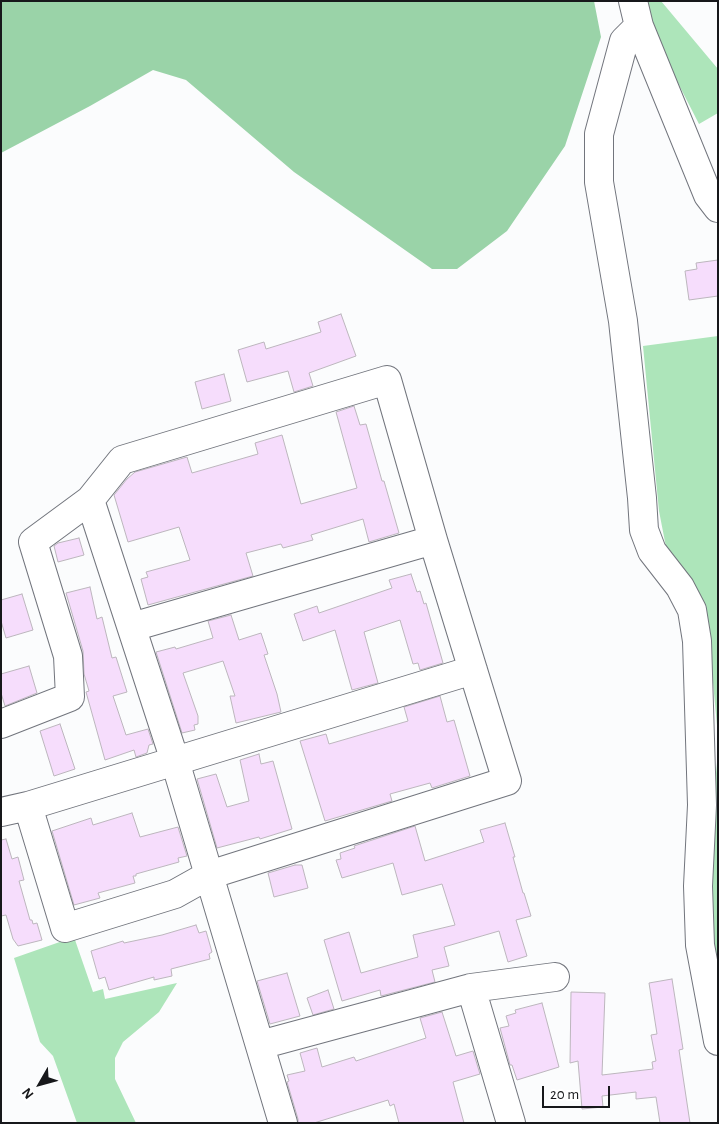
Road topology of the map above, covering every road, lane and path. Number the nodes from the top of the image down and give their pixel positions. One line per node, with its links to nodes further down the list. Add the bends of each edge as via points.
1 (636, 14): 2 (street, via 708,195); 14 (street, via 624,41 599,134 599,182 623,321 644,530 652,551 680,587 692,610 697,641 702,805 698,886 700,944)
2 (718, 208)
3 (90, 500): 4 (street, via 122,460 387,380); 5 (street); 7 (street, via 33,542 68,656 70,697)
4 (433, 540): 5 (street); 6 (street)
5 (132, 627): 8 (street)
6 (473, 670): 8 (street); 11 (street, via 507,782)
7 (1, 724)
8 (175, 761): 9 (street); 11 (street)
9 (28, 806): 10 (street); 11 (street, via 64,928 175,894)
10 (1, 812)
11 (210, 875): 15 (street)
12 (555, 977): 13 (street)
13 (471, 988): 15 (street); 17 (street)
14 (718, 1041)
15 (260, 1045): 16 (street)
16 (283, 1123)
17 (511, 1123)

